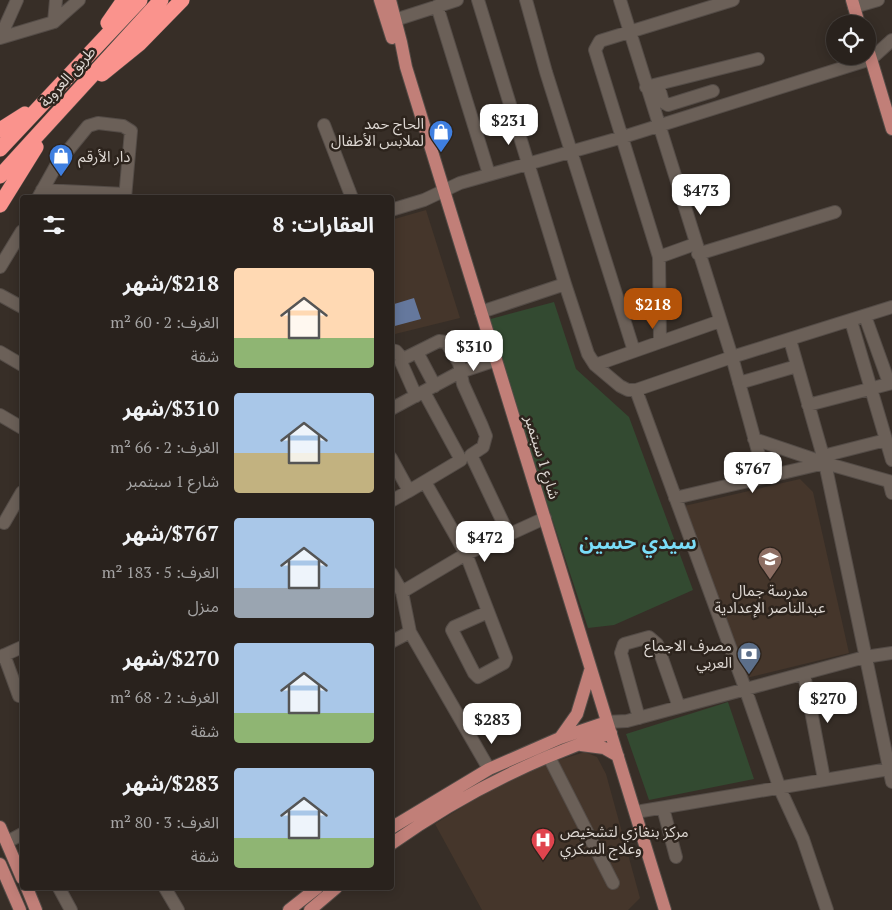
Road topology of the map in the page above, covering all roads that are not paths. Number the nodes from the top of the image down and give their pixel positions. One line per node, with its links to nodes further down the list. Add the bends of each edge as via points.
1 (17, 0): 22 (street)
2 (56, 0): 20 (street)
3 (80, 0): 20 (street)
4 (124, 0): 30 (highway)
5 (140, 0): 30 (highway, طريق العروبة)
6 (161, 0): 32 (highway, طريق العروبة)
7 (182, 0): 32 (highway, via 139,44)
8 (380, 0): 28 (main road)
9 (390, 0): 19 (main road)
10 (457, 0): 17 (street)
11 (478, 0): 45 (street)
12 (526, 0): 44 (street)
13 (620, 0): 21 (street)
14 (733, 0): 18 (street)
15 (878, 0): 16 (street)
16 (853, 4)
17 (437, 6): 19 (street); 46 (street)
18 (697, 6): 21 (street)
19 (395, 20): 28 (main road)
20 (54, 22): 22 (street)
21 (629, 32): 31 (street); 42 (street, via 600,41 595,50)
22 (0, 38)
23 (892, 40): 24 (street)
24 (876, 50)
25 (758, 58): 29 (street)
26 (838, 65): 36 (street)
27 (873, 65): 34 (main road)
28 (406, 68): 48 (main road, شارع 1 سبتمبر)
29 (706, 72): 31 (street); 33 (street)
30 (70, 75): 35 (highway, طريق العروبة)
31 (652, 85): 33 (street, via 668,105); 39 (street)
32 (78, 90): 37 (highway, طريق العروبة)
33 (713, 91): 36 (street)
34 (888, 104): 40 (main road)
35 (38, 107): 41 (highway); 43 (highway, طريق العروبة)
36 (719, 107): 39 (street)
37 (55, 116): 47 (highway, طريق العروبة); 53 (highway)
38 (324, 124): 52 (street)
39 (658, 126): 42 (street); 57 (street)
40 (892, 129)
41 (0, 130)
42 (623, 138): 44 (street); 58 (street)
43 (0, 149)
44 (572, 151): 45 (street); 71 (street)
45 (528, 163): 46 (street); 60 (street)
46 (489, 174): 48 (street)
47 (0, 176)
48 (444, 190): 54 (street); 64 (main road, شارع 1 سبتمبر)
49 (40, 194): 50 (street); 51 (street, via 57,164 84,130 98,123 124,126 130,131)
50 (88, 195)
51 (125, 195)
52 (351, 195)
53 (0, 205)
54 (394, 209)
55 (835, 212): 57 (street)
56 (20, 238): 59 (street)
57 (697, 249): 58 (street); 66 (street)
58 (659, 257): 69 (street)
59 (0, 267)
60 (565, 284): 64 (street); 78 (street, via 588,354)
61 (0, 295): 62 (street)
62 (20, 306)
63 (892, 307): 65 (street)
64 (481, 312): 76 (main road, شارع 1 سبتمبر)
65 (865, 316): 67 (street); 82 (street)
66 (720, 321): 69 (street); 74 (street)
67 (851, 321): 68 (street); 83 (street)
68 (790, 340): 74 (street); 79 (street)
69 (660, 342): 71 (street)
70 (394, 351): 75 (street)
71 (634, 351): 78 (street)
72 (0, 352): 77 (street)
73 (417, 352): 75 (street); 80 (street, via 439,341 446,342 459,363); 85 (street)
74 (732, 357): 81 (street); 84 (street)
75 (403, 359): 85 (street, via 401,366)
76 (496, 360): 80 (street); 103 (main road, شارع 1 سبتمبر)
77 (20, 364)
78 (595, 365): 84 (street, via 620,386)
79 (797, 366): 81 (street); 86 (street)
80 (460, 372): 85 (street); 92 (street, via 486,436 483,447)
81 (739, 383): 90 (street)
82 (891, 383): 83 (street)
83 (871, 388): 86 (street); 91 (street)
84 (636, 390): 101 (street)
85 (425, 391): 87 (street); 92 (street)
86 (808, 405): 93 (street)
87 (394, 408)
88 (0, 415): 89 (street)
89 (20, 427)
90 (754, 439): 93 (street); 96 (street)
91 (889, 445): 93 (street); 94 (street)
92 (466, 457): 97 (street); 105 (street)
93 (824, 459): 96 (street); 98 (street); 115 (street)
94 (892, 460)
95 (394, 464): 99 (street)
96 (765, 477): 101 (street)
97 (425, 482): 99 (street); 106 (street)
98 (891, 485)
99 (409, 491): 102 (street)
100 (20, 495): 104 (street)
101 (675, 498): 118 (street)
102 (394, 499)
103 (545, 518): 105 (street); 116 (main road, شارع 1 سبتمبر)
104 (4, 523)
105 (508, 533): 106 (street)
106 (466, 554): 108 (street); 109 (street)
107 (394, 578): 108 (street)
108 (402, 592): 110 (street)
109 (488, 612): 109 (street, via 452,630 478,676 506,660)
110 (410, 632): 111 (street); 127 (street)
111 (394, 640)
112 (20, 648): 114 (street)
113 (892, 653): 115 (street)
114 (2, 656): 119 (street)
115 (865, 657): 117 (street); 128 (street)
116 (590, 671): 122 (main road, شارع 1 سبتمبر); 123 (main road, via 577,714)
117 (804, 674): 118 (street); 129 (street)
118 (745, 688): 120 (street); 130 (street)
119 (20, 697)
120 (679, 707): 121 (street); 121 (street, via 657,644 649,637 624,644 620,653)
121 (633, 719): 122 (street)
122 (609, 728): 123 (main road); 124 (main road); 126 (main road, شارع 1 سبتمبر)
123 (560, 738): 127 (main road)
124 (573, 745): 125 (main road); 126 (main road, via 604,748)
125 (548, 755): 137 (main road, via 458,801); 141 (street)
126 (618, 756): 132 (main road, شارع 1 سبتمبر)
127 (489, 769): 133 (main road)
128 (891, 776): 129 (street)
129 (824, 779): 130 (street)
130 (780, 789): 131 (street); 154 (street, via 803,839)
131 (662, 808): 132 (street); 138 (street)
132 (636, 812): 147 (main road, شارع 1 سبتمبر)
133 (394, 826)
134 (0, 827): 136 (main road)
135 (20, 835): 136 (street)
136 (7, 842): 140 (main road)
137 (394, 842)
138 (676, 857)
139 (0, 864): 148 (main road)
140 (20, 873)
141 (613, 883)
142 (27, 890): 149 (main road)
143 (60, 890): 150 (street)
144 (166, 890): 151 (street)
145 (315, 890): 152 (main road)
146 (334, 890): 153 (main road)
147 (661, 908)
148 (20, 910)
149 (36, 910)
150 (70, 910)
151 (178, 910)
152 (290, 910)
153 (310, 910)
154 (827, 910)

